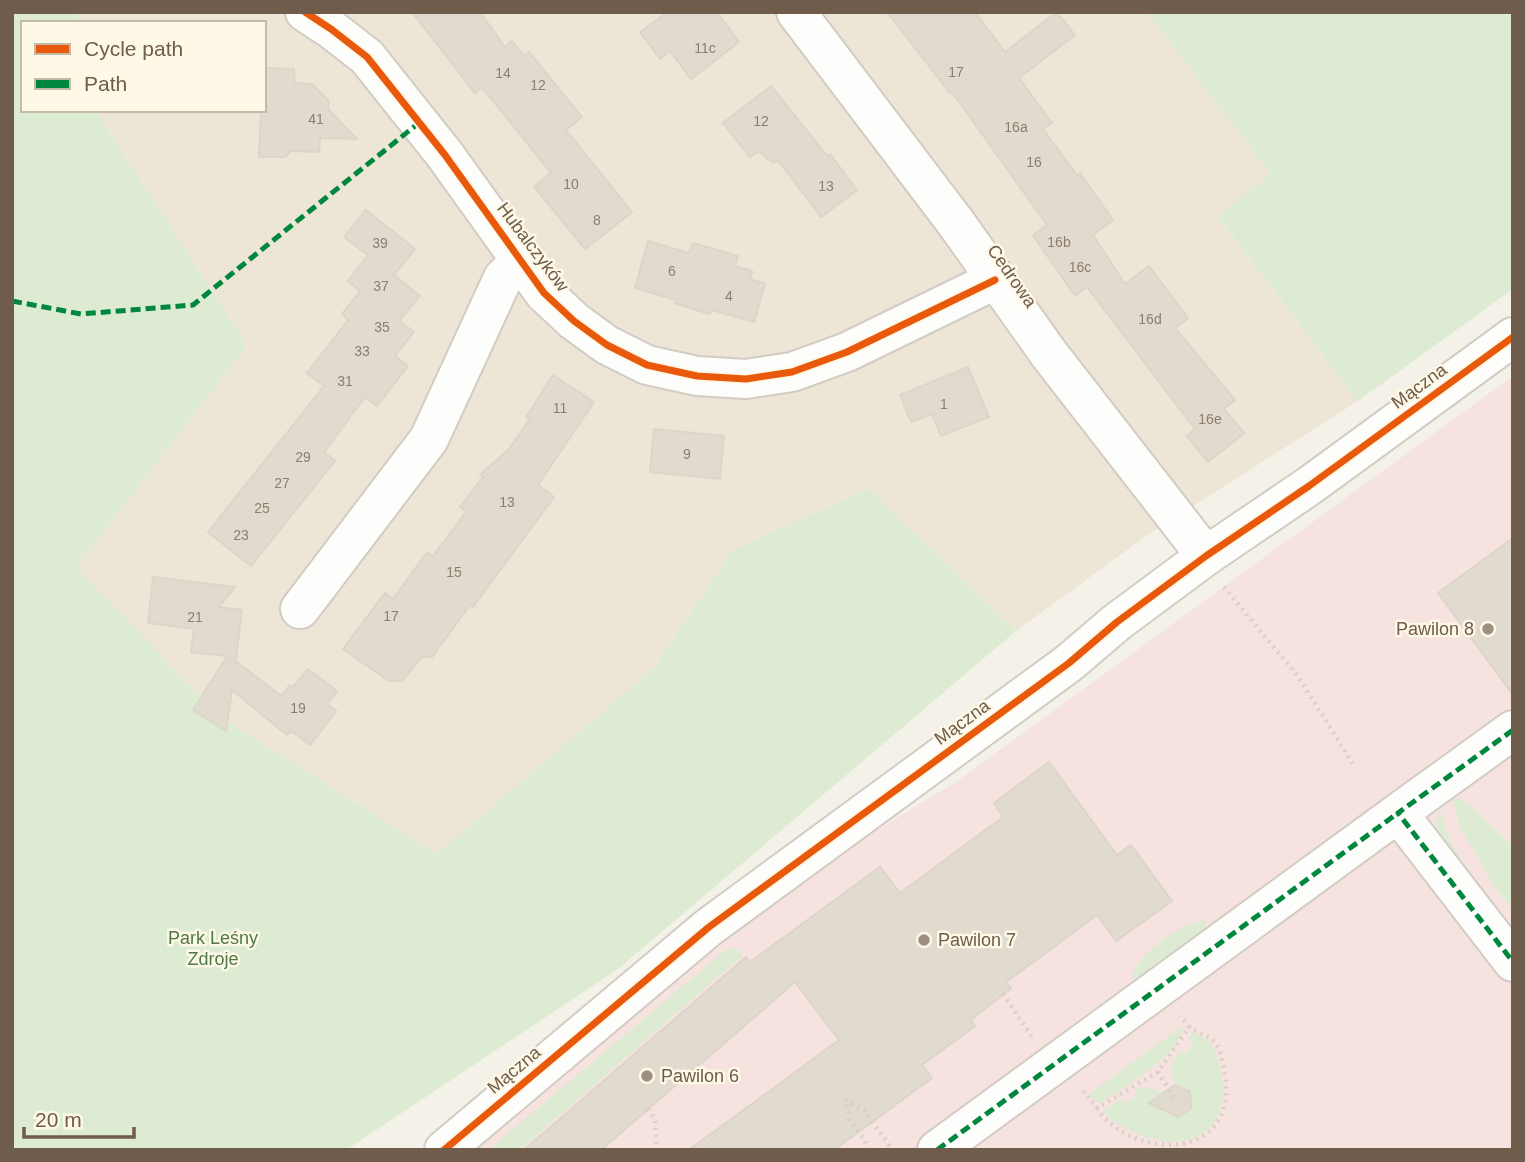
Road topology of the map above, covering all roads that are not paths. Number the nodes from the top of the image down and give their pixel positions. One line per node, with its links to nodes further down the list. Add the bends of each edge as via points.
1 (304, 12): 3 (street, Hubalczyków, via 367,57 445,155)
2 (796, 12): 4 (street, Cedrowa)
3 (520, 261): 4 (street, Hubalczyków, via 544,293 607,345 647,365 697,376 746,379 792,372 847,352); 7 (street, Hubalczyków, via 503,278 429,439)
4 (995, 280): 6 (street, Cedrowa)
5 (1513, 337): 6 (street, Mączna)
6 (1206, 555): 11 (street, Mączna, via 1069,663 709,928)
7 (300, 609)
8 (1513, 730): 9 (street)
9 (1398, 813): 10 (street); 12 (street)
10 (1513, 962)
11 (444, 1150)
12 (937, 1150)

